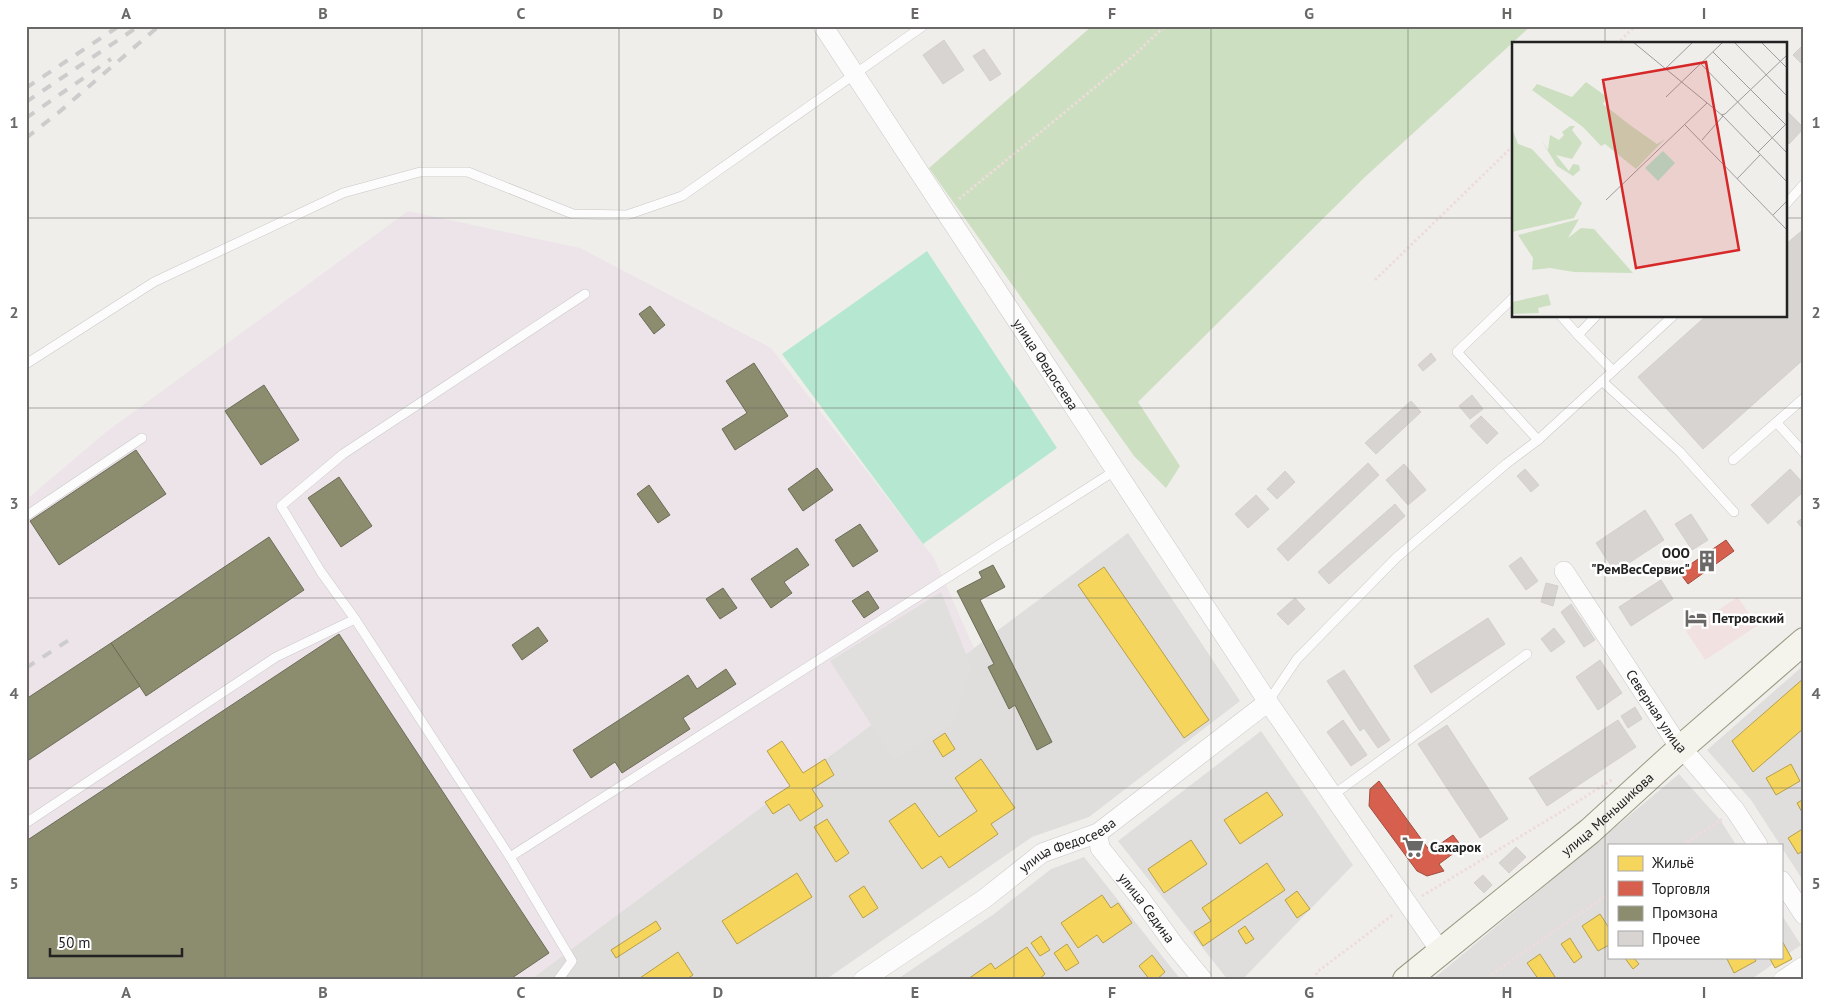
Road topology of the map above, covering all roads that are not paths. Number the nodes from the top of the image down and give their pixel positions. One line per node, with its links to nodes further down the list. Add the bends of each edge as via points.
1 (823, 26): 3 (street, улица Федосеева)
2 (923, 26): 3 (lane)
3 (855, 74): 12 (lane, via 682,196 627,216 573,214 468,172 420,172 343,193 154,282); 21 (street, улица Федосеева)
4 (1804, 185): 5 (lane)
5 (1788, 202)
6 (585, 294): 25 (lane, via 343,454 281,506 321,572)
7 (1512, 299): 18 (lane, via 1457,352)
8 (1563, 318): 11 (lane)
9 (1594, 318): 11 (lane)
10 (1671, 318): 13 (lane)
11 (1578, 334): 13 (lane)
12 (26, 364)
13 (1613, 371): 14 (lane)
14 (1602, 382): 18 (lane); 22 (lane, via 1680,452)
15 (1804, 398): 16 (lane)
16 (1777, 423): 19 (lane); 20 (lane)
17 (142, 438): 23 (lane)
18 (1538, 440): 28 (lane, via 1396,558 1297,659)
19 (1804, 453)
20 (1733, 460)
21 (1116, 470): 28 (street, улица Федосеева); 34 (lane)
22 (1734, 512)
23 (26, 516)
24 (1564, 571): 29 (street, Северная улица)
25 (355, 619): 31 (lane, via 276,657); 34 (lane)
26 (1804, 641): 29 (main road, улица Меньшикова)
27 (1527, 654): 30 (lane)
28 (1268, 702): 30 (street, улица Федосеева); 32 (street, улица Федосеева)
29 (1681, 748): 33 (street, Северная улица, via 1735,810); 37 (main road, улица Меньшикова, via 1590,831)
30 (1333, 795): 37 (street, улица Федосеева)
31 (26, 823)
32 (1098, 833): 40 (street, улица Федосеева, via 1042,853 984,899); 41 (street, улица Седина, via 1100,848)
33 (1757, 844)
34 (510, 857): 39 (lane, via 572,960)
35 (1782, 882): 36 (street)
36 (1804, 915)
37 (1441, 952): 42 (main road, улица Меньшикова)
38 (1804, 966): 43 (street)
39 (558, 980)
40 (862, 980)
41 (1204, 980)
42 (1406, 980)
43 (1783, 980)

